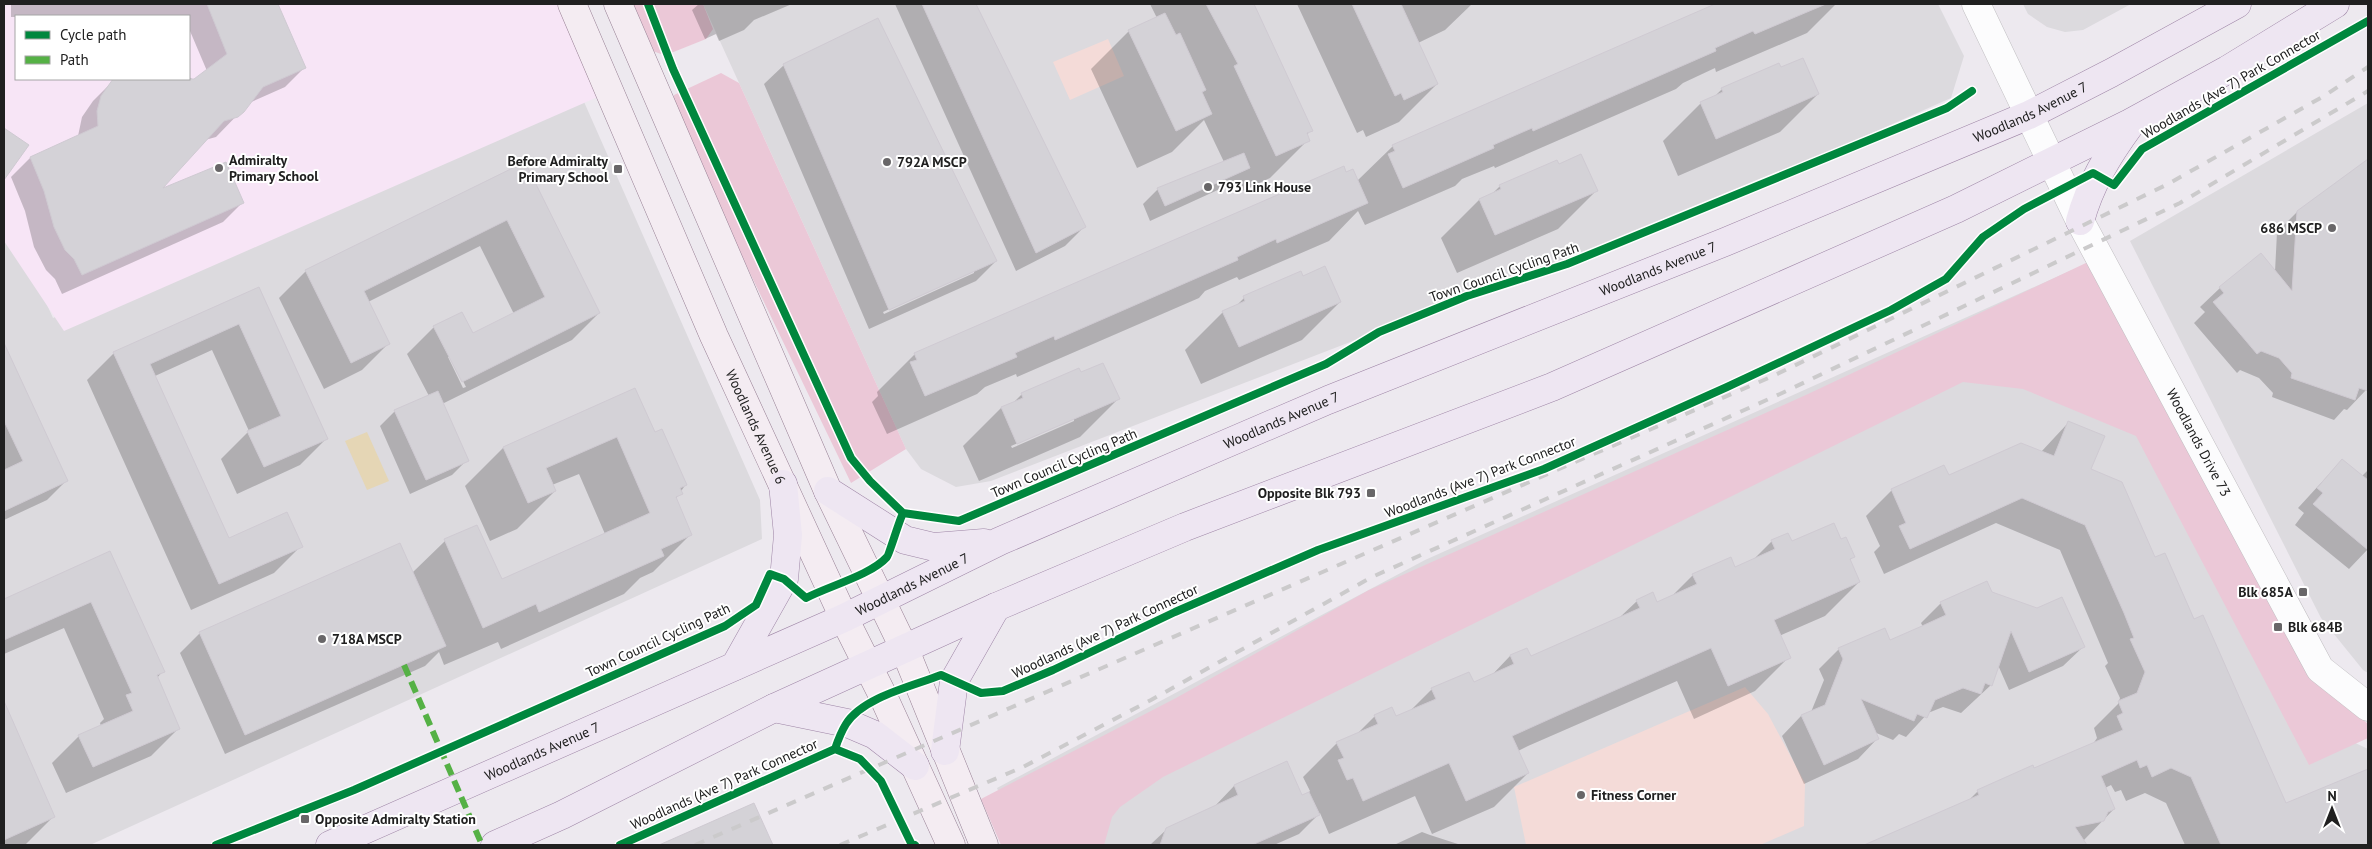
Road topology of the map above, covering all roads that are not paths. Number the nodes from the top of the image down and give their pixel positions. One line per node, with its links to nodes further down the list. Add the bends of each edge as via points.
1 (572, 4): 10 (street, Woodlands Avenue 6, via 714,336)
2 (618, 4): 11 (street)
3 (1976, 4): 6 (street, Woodlands Drive 73)
4 (2237, 4): 6 (main road, Woodlands Avenue 7)
5 (2335, 4): 7 (main road, via 2227,70)
6 (2029, 115): 8 (street, Woodlands Drive 73); 12 (main road, Woodlands Avenue 7, via 1724,242 1328,400)
7 (2130, 123): 8 (main road); 9 (main road, via 2096,177)
8 (2051, 161): 9 (street, Woodlands Drive 73); 14 (main road, via 1956,209 1552,387 1194,524)
9 (2080, 221): 19 (street, Woodlands Drive 73, via 2320,669)
10 (783, 484): 15 (street, Woodlands Avenue 6); 17 (main road, via 788,536 784,579)
11 (828, 491): 12 (main road, via 906,540 934,547); 13 (street)
12 (1000, 541): 13 (main road, Woodlands Avenue 7)
13 (881, 599): 15 (main road, Woodlands Avenue 7); 16 (street)
14 (996, 607): 16 (main road); 21 (main road, via 954,681)
15 (844, 618): 17 (main road, Woodlands Avenue 7); 18 (street, Woodlands Avenue 6)
16 (906, 650): 18 (main road); 21 (street)
17 (734, 666): 23 (main road, Woodlands Avenue 7)
18 (869, 666): 20 (main road); 22 (street, Woodlands Avenue 6)
19 (2368, 707)
20 (774, 708): 22 (main road, via 847,722 875,735); 24 (main road, via 562,815)
21 (945, 750): 26 (street)
22 (915, 766): 25 (street, Woodlands Avenue 6)
23 (330, 845)
24 (495, 845)
25 (951, 845)
26 (984, 845)

